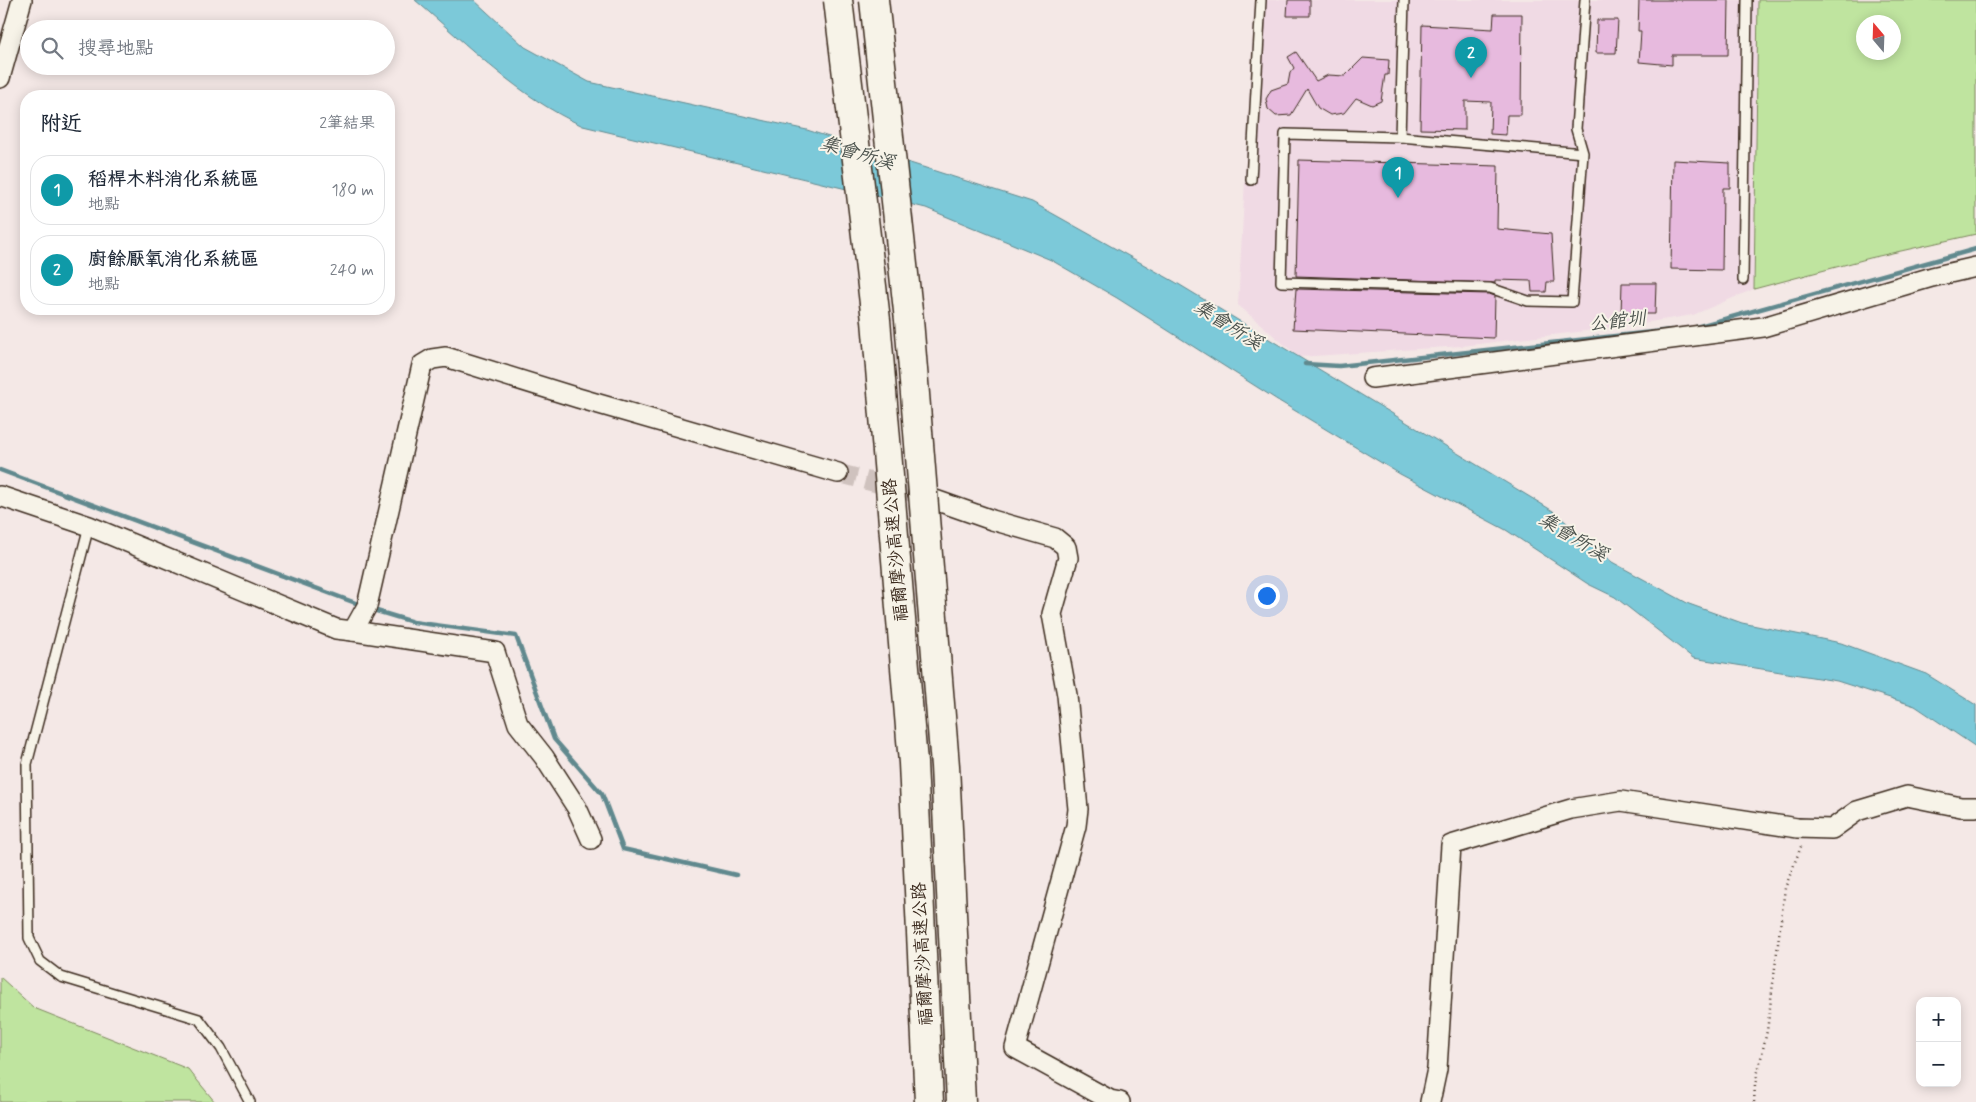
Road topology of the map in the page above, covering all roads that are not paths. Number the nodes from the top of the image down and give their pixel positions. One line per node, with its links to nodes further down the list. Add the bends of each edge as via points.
1 (22, 0): 8 (street)
2 (838, 0): 23 (highway, 福爾摩沙高速公路, bridge, via 876,320 887,448 913,763)
3 (874, 0): 24 (highway, 福爾摩沙高速公路, bridge, via 909,320 943,747)
4 (1261, 0): 11 (lane)
5 (1404, 0): 9 (lane)
6 (1584, 0): 10 (lane, via 1576,129)
7 (1747, 0): 13 (lane)
8 (0, 78)
9 (1400, 137): 10 (lane); 10 (lane, via 1285,134 1281,282 1490,288 1528,301 1572,302)
10 (1583, 153)
11 (1251, 180)
12 (1976, 267): 14 (street, via 1763,326)
13 (1743, 280)
14 (1372, 378)
15 (838, 472): 19 (street, via 446,357 432,359 422,366 366,606)
16 (918, 494): 25 (street, via 1056,538 1066,547 1068,558 1052,614 1067,695 1078,809 1015,1048 1110,1100)
17 (0, 496): 18 (street)
18 (89, 526): 19 (street, via 336,629); 22 (lane, via 27,764 29,938 40,961 61,978 199,1019 222,1048)
19 (353, 631): 21 (street, via 495,652 518,724 578,808)
20 (1976, 807): 26 (street, via 1907,796 1857,812 1832,829 1621,801 1571,809 1452,845 1437,1069)
21 (591, 839)
22 (250, 1102)
23 (929, 1102)
24 (960, 1102)
25 (1120, 1102)
26 (1430, 1102)

